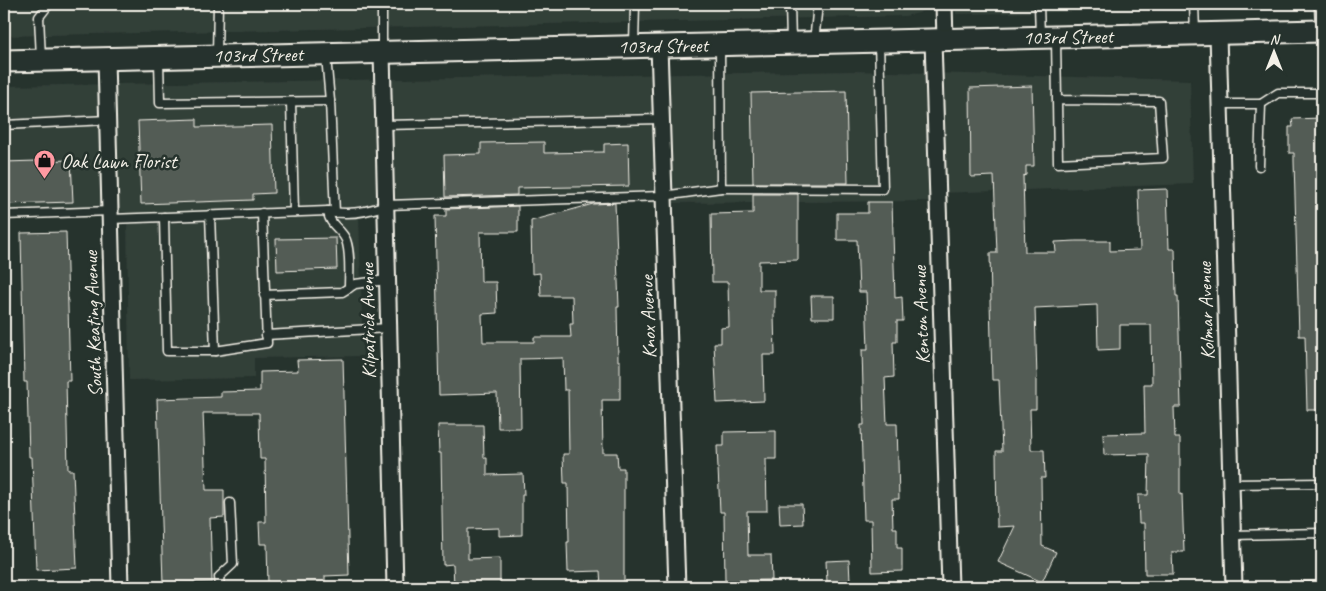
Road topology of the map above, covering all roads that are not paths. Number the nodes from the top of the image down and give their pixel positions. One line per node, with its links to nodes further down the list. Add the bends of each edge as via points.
1 (49, 4): 27 (lane, via 39,16)
2 (218, 4): 24 (lane)
3 (382, 4): 22 (lane)
4 (635, 4): 20 (lane)
5 (790, 4): 17 (lane)
6 (818, 4): 18 (lane)
7 (944, 4): 15 (street, Kenton Avenue)
8 (1039, 4): 14 (lane)
9 (1194, 4): 12 (lane)
10 (1319, 4): 11 (lane)
11 (1321, 31): 13 (main road, 103rd Street)
12 (1195, 34): 13 (main road, 103rd Street); 14 (main road, 103rd Street)
13 (1218, 34): 33 (street, Kolmar Avenue)
14 (1048, 38): 15 (main road, 103rd Street); 30 (lane)
15 (939, 40): 16 (main road, 103rd Street); 66 (street, Kenton Avenue)
16 (879, 42): 18 (main road, 103rd Street); 40 (lane, via 883,189)
17 (791, 43): 18 (main road, 103rd Street); 19 (main road, 103rd Street)
18 (814, 43)
19 (720, 44): 21 (main road, 103rd Street); 40 (lane)
20 (634, 46): 21 (main road, 103rd Street); 22 (main road, 103rd Street)
21 (659, 46): 35 (street, Knox Avenue)
22 (382, 53): 23 (main road, 103rd Street); 38 (street, Kilpatrick Avenue)
23 (326, 54): 24 (main road, 103rd Street); 31 (lane)
24 (217, 56): 25 (main road, 103rd Street)
25 (159, 58): 26 (main road, 103rd Street); 32 (lane, via 160,102)
26 (106, 59): 27 (main road, 103rd Street); 36 (street, South Keating Avenue)
27 (41, 60): 28 (main road, 103rd Street)
28 (4, 61)
29 (1322, 93): 34 (lane, via 1278,93)
30 (1057, 100): 30 (lane, via 1159,101 1163,158 1058,163)
31 (330, 101): 32 (lane); 44 (lane)
32 (291, 102): 43 (lane)
33 (1220, 104): 34 (lane); 57 (street, Kolmar Avenue)
34 (1261, 104): 39 (lane)
35 (662, 119): 38 (lane); 41 (street, Knox Avenue)
36 (108, 120): 37 (lane); 47 (street, South Keating Avenue)
37 (4, 125)
38 (384, 126): 42 (street, Kilpatrick Avenue)
39 (1259, 166)
40 (721, 188): 41 (lane)
41 (663, 196): 42 (lane); 65 (street, Knox Avenue)
42 (386, 205): 44 (lane, via 366,212); 50 (street, Kilpatrick Avenue)
43 (294, 212): 44 (lane); 45 (lane)
44 (331, 212): 51 (lane, via 328,219 348,246)
45 (262, 213): 48 (lane); 52 (lane)
46 (4, 215): 47 (lane)
47 (110, 215): 49 (lane); 62 (street, South Keating Avenue)
48 (210, 215): 49 (lane); 55 (lane)
49 (164, 217): 55 (lane, via 167,351)
50 (388, 280): 51 (lane, via 363,282); 53 (street, Kilpatrick Avenue)
51 (349, 288): 52 (lane, via 342,292)
52 (264, 295): 54 (lane)
53 (389, 328): 54 (lane); 64 (street, Kilpatrick Avenue)
54 (266, 335): 55 (lane, via 267,343)
55 (215, 351)
56 (1322, 483): 57 (lane)
57 (1231, 484): 60 (street, Kolmar Avenue)
58 (230, 503): 63 (lane, via 233,564 219,577)
59 (1322, 533): 60 (lane)
60 (1233, 535): 67 (street, Kolmar Avenue)
61 (1322, 586): 68 (lane)
62 (120, 587)
63 (220, 587)
64 (395, 587)
65 (677, 587)
66 (950, 587)
67 (1234, 587)
68 (1277, 587)

